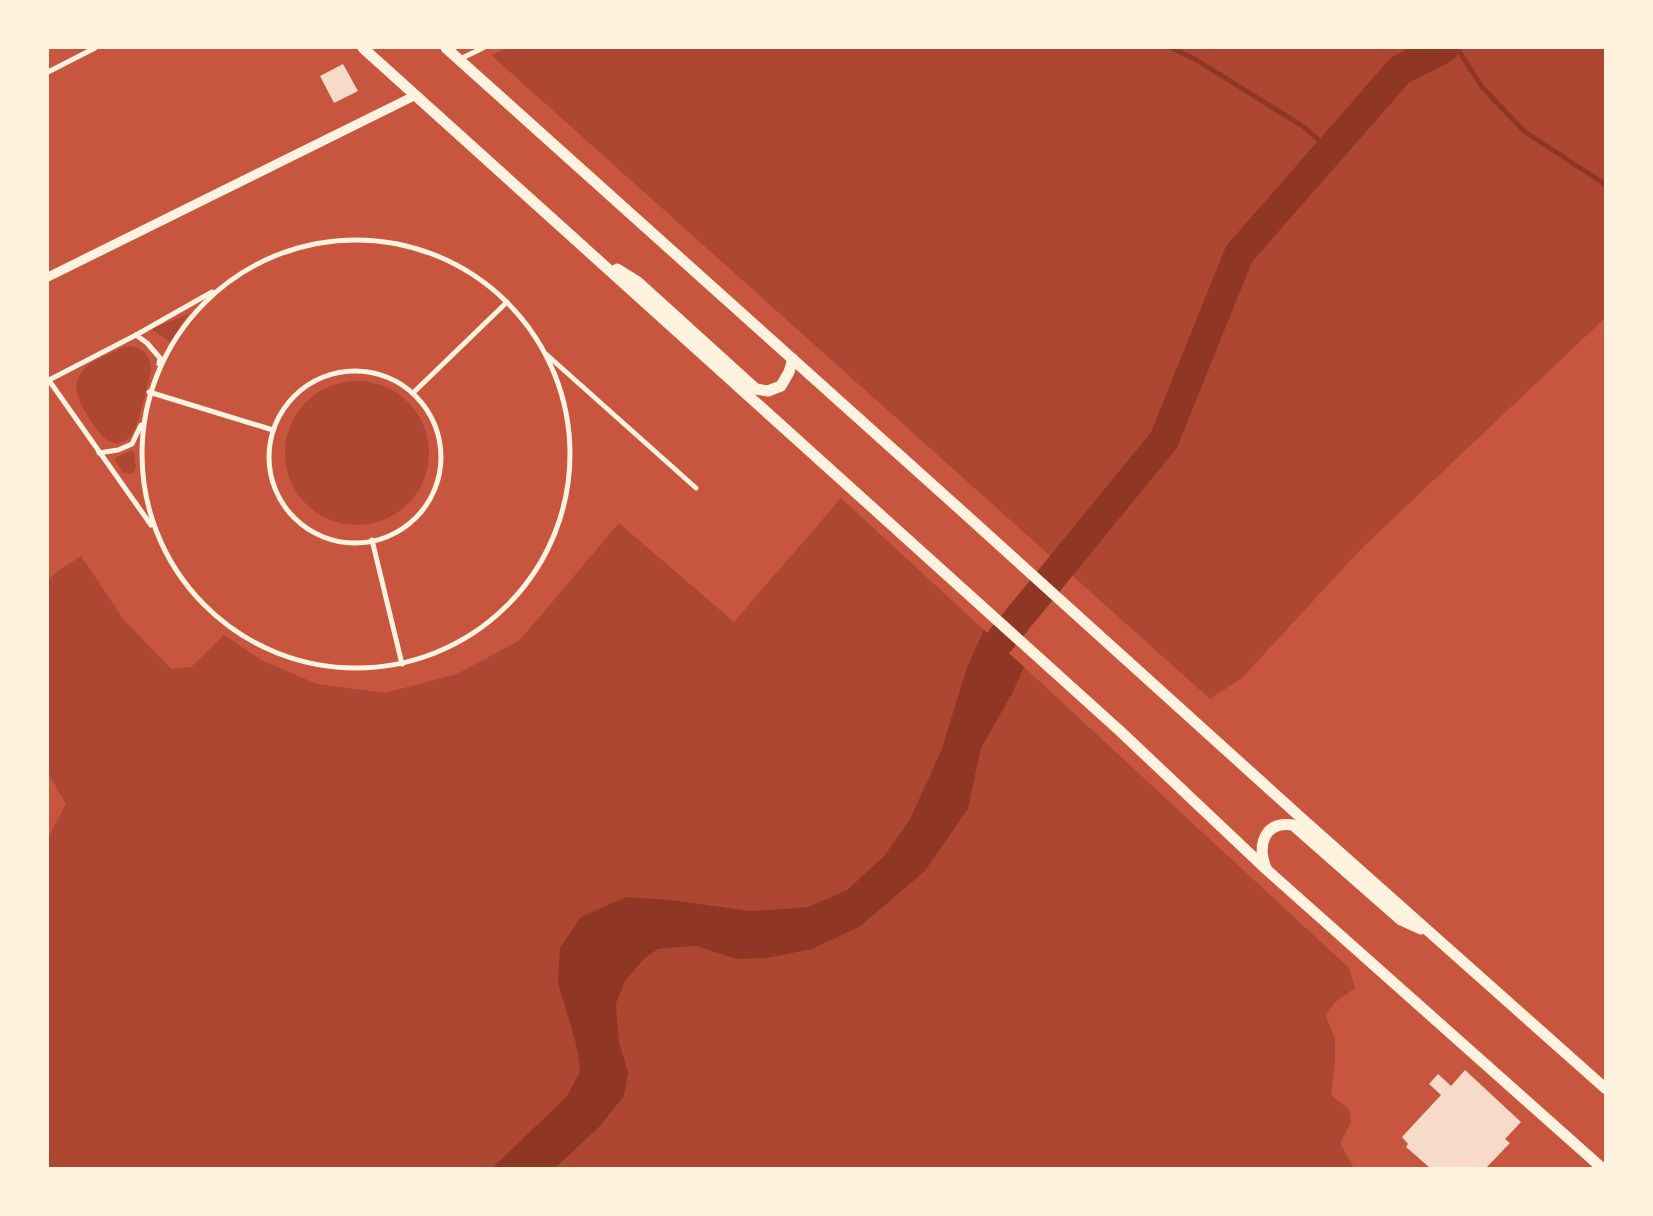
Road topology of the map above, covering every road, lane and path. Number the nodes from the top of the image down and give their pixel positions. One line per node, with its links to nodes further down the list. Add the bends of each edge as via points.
1 (95, 48): 6 (street)
2 (363, 48): 7 (main road)
3 (446, 48): 5 (main road)
4 (483, 48): 5 (street)
5 (460, 59): 14 (main road)
6 (48, 72)
7 (416, 95): 8 (main road); 9 (street)
8 (596, 256): 14 (main road, via 638,282 756,390 768,391 781,386 790,372); 26 (main road, via 1120,731)
9 (48, 277)
10 (218, 289): 11 (street, via 251,266 287,251 326,242 365,240 404,245 442,258 476,277); 12 (street); 15 (street, via 183,325)
11 (507, 302): 13 (street); 18 (street)
12 (136, 335): 15 (street, via 160,358); 16 (street)
13 (546, 354): 22 (street); 25 (street, via 561,390 570,429 571,468 565,507 551,545 531,579 506,609 475,633 440,652)
14 (793, 359): 27 (main road)
15 (158, 368): 17 (street)
16 (48, 379): 21 (street)
17 (150, 392): 19 (street); 20 (street)
18 (413, 393): 20 (street, via 388,377 361,371 332,373 306,385 286,405); 24 (street, via 429,413 439,437 442,462 436,488 423,510 404,528)
19 (143, 422): 21 (street, via 132,444); 23 (street, via 141,459)
20 (273, 430): 24 (street, via 268,456 273,483 285,507 304,526 327,538 354,543)
21 (99, 453): 23 (street)
22 (696, 488)
23 (154, 530): 25 (street, via 188,588 239,634 300,661 334,667)
24 (372, 540): 25 (street)
25 (402, 664)
26 (1267, 870): 27 (main road, via 1262,858 1264,839 1270,830 1284,824 1293,825 1401,920); 29 (main road)
27 (1432, 935): 28 (main road)
28 (1606, 1089)
29 (1602, 1168)

